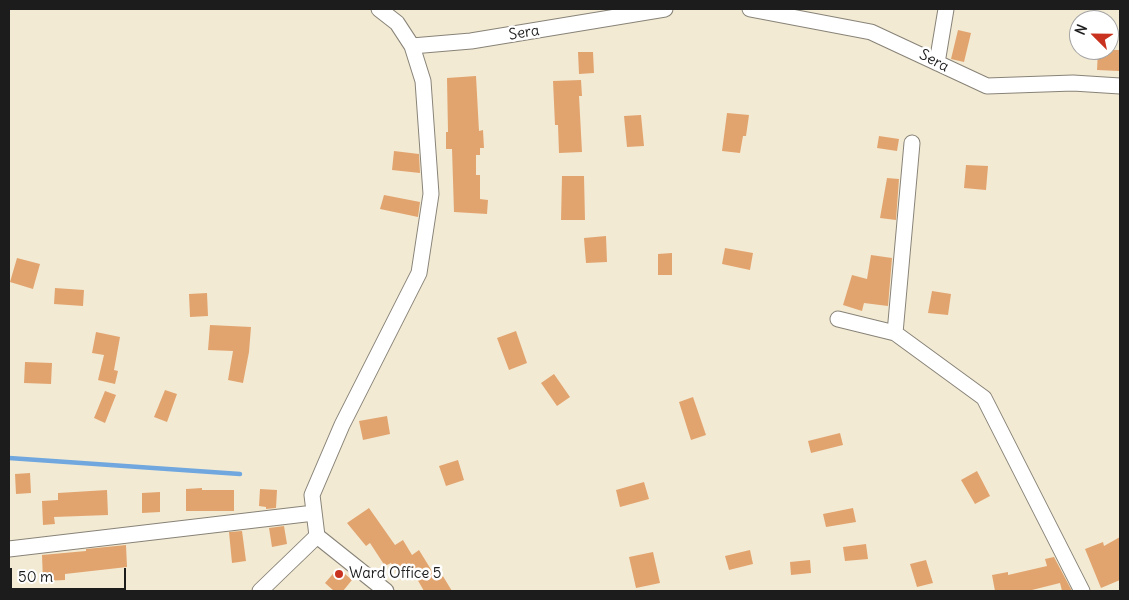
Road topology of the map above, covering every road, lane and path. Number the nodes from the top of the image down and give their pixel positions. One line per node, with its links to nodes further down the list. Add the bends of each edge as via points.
1 (379, 9): 5 (street, via 397,23)
2 (660, 9): 5 (street, Sera, via 471,41)
3 (750, 9): 6 (street, Sera, via 871,32)
4 (946, 9): 6 (street)
5 (412, 46): 11 (street, via 423,81 431,194 419,273 342,425 312,495)
6 (936, 63): 7 (street, Sera, via 987,86 1073,83)
7 (1120, 86)
8 (912, 143): 10 (street)
9 (838, 319): 10 (street)
10 (894, 333): 16 (street, via 984,398)
11 (314, 513): 12 (street); 13 (street)
12 (317, 536): 14 (street); 15 (street)
13 (9, 549)
14 (260, 591)
15 (386, 591)
16 (1082, 591)

